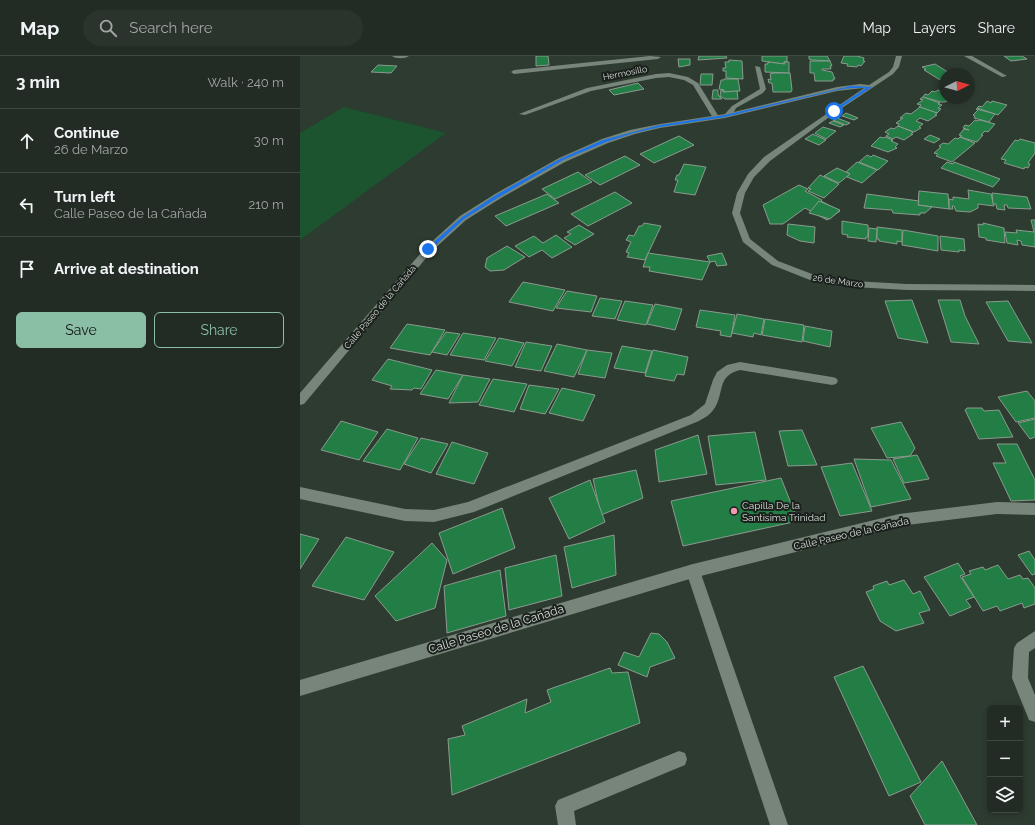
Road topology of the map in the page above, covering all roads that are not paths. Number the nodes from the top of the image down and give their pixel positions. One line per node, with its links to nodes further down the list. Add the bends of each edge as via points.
1 (395, 56): 2 (street)
2 (406, 56)
3 (899, 56): 9 (street, 26 de Marzo, via 891,73)
4 (967, 56): 8 (street)
5 (658, 57): 7 (street)
6 (757, 67): 11 (street, via 764,89 734,107)
7 (514, 72)
8 (1004, 76)
9 (870, 87): 11 (street, Calle Paseo de la Cañada, via 837,89); 13 (street, 26 de Marzo, via 767,159 751,176 741,193 736,213 746,240 775,263 824,280 907,287)
10 (523, 114): 12 (street, Hermosillo, via 590,89 669,75 686,78 696,84)
11 (725, 116): 12 (street, Calle Paseo de la Cañada)
12 (715, 118): 15 (street, Calle Paseo de la Cañada, via 660,126 605,141 562,160 462,218 428,249)
13 (1035, 288)
14 (832, 381): 16 (street, via 740,366 728,368 721,373 710,407 695,418 469,508 434,516 405,515)
15 (300, 401)
16 (300, 494)
17 (1035, 509): 18 (street, Calle Paseo de la Cañada, via 997,508 899,520)
18 (693, 571): 20 (street, Calle Paseo de la Cañada); 24 (street)
19 (1035, 639): 21 (street, via 1022,648 1020,678)
20 (300, 688)
21 (1035, 714)
22 (679, 759): 23 (street, via 564,806)
23 (567, 825)
24 (779, 825)

